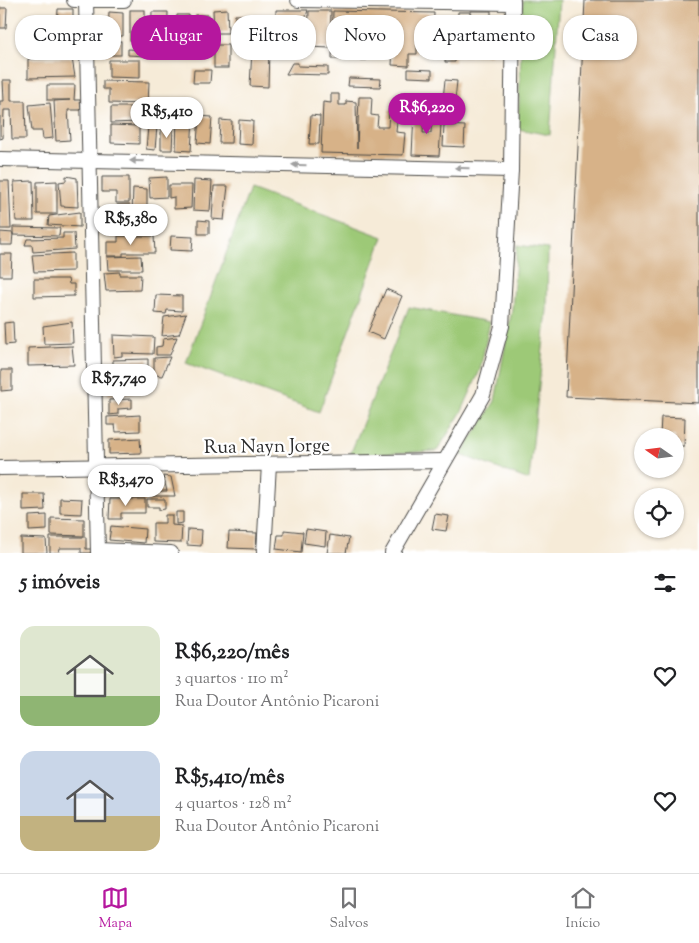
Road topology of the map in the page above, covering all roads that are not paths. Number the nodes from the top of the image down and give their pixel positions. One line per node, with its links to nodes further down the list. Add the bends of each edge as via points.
1 (74, 0): 2 (street)
2 (86, 0): 3 (street); 7 (street)
3 (124, 0)
4 (298, 0): 5 (street)
5 (513, 2): 8 (street)
6 (0, 159): 7 (street)
7 (89, 160): 8 (street, one-way to 7); 11 (street)
8 (511, 170): 9 (street, via 502,326 483,395)
9 (444, 461): 10 (street, Rua Nayn Jorge); 16 (street)
10 (269, 464): 11 (street, Rua Nayn Jorge); 15 (street)
11 (96, 467): 12 (street, Rua Nayn Jorge); 13 (street)
12 (0, 468)
13 (98, 551): 14 (street)
14 (171, 553)
15 (264, 553)
16 (393, 553)

